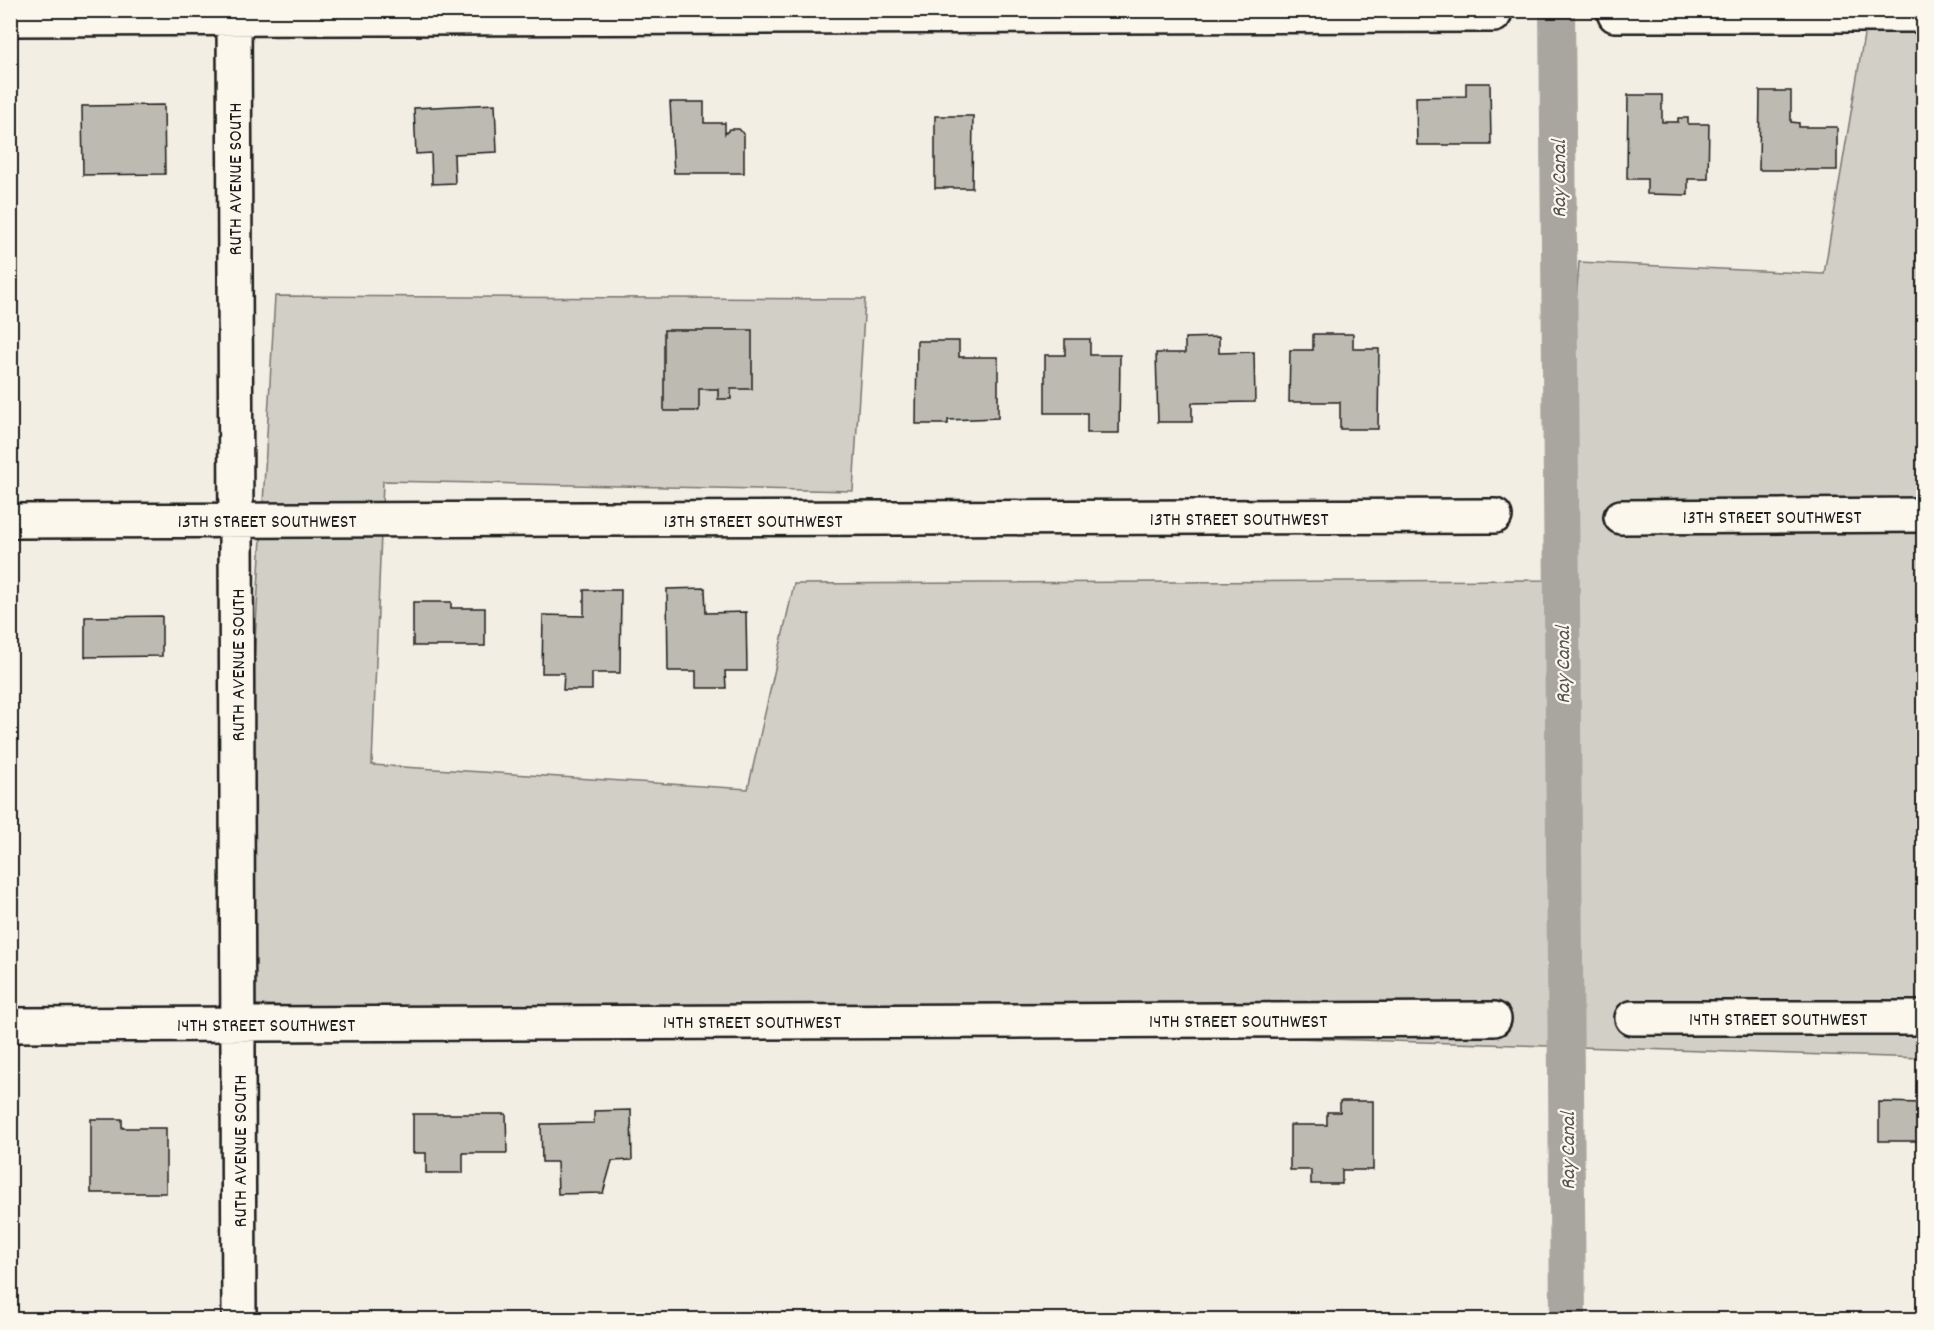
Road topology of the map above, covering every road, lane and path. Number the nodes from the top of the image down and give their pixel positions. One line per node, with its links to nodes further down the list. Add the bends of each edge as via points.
1 (234, 15): 2 (street); 5 (street); 9 (street, RUTH AVENUE SOUTH)
2 (1494, 15)
3 (1615, 15): 4 (street)
4 (1923, 15)
5 (10, 19)
6 (1495, 516): 9 (street, 13TH STREET SOUTHWEST)
7 (1923, 516): 8 (street, 13TH STREET SOUTHWEST)
8 (1621, 517)
9 (236, 520): 10 (street, 13TH STREET SOUTHWEST); 15 (street, RUTH AVENUE SOUTH)
10 (10, 521)
11 (1632, 1018): 12 (street, 14TH STREET SOUTHWEST)
12 (1923, 1018)
13 (1494, 1019): 15 (street, 14TH STREET SOUTHWEST)
14 (10, 1025): 15 (street, 14TH STREET SOUTHWEST)
15 (240, 1025): 16 (street, RUTH AVENUE SOUTH)
16 (239, 1320)

